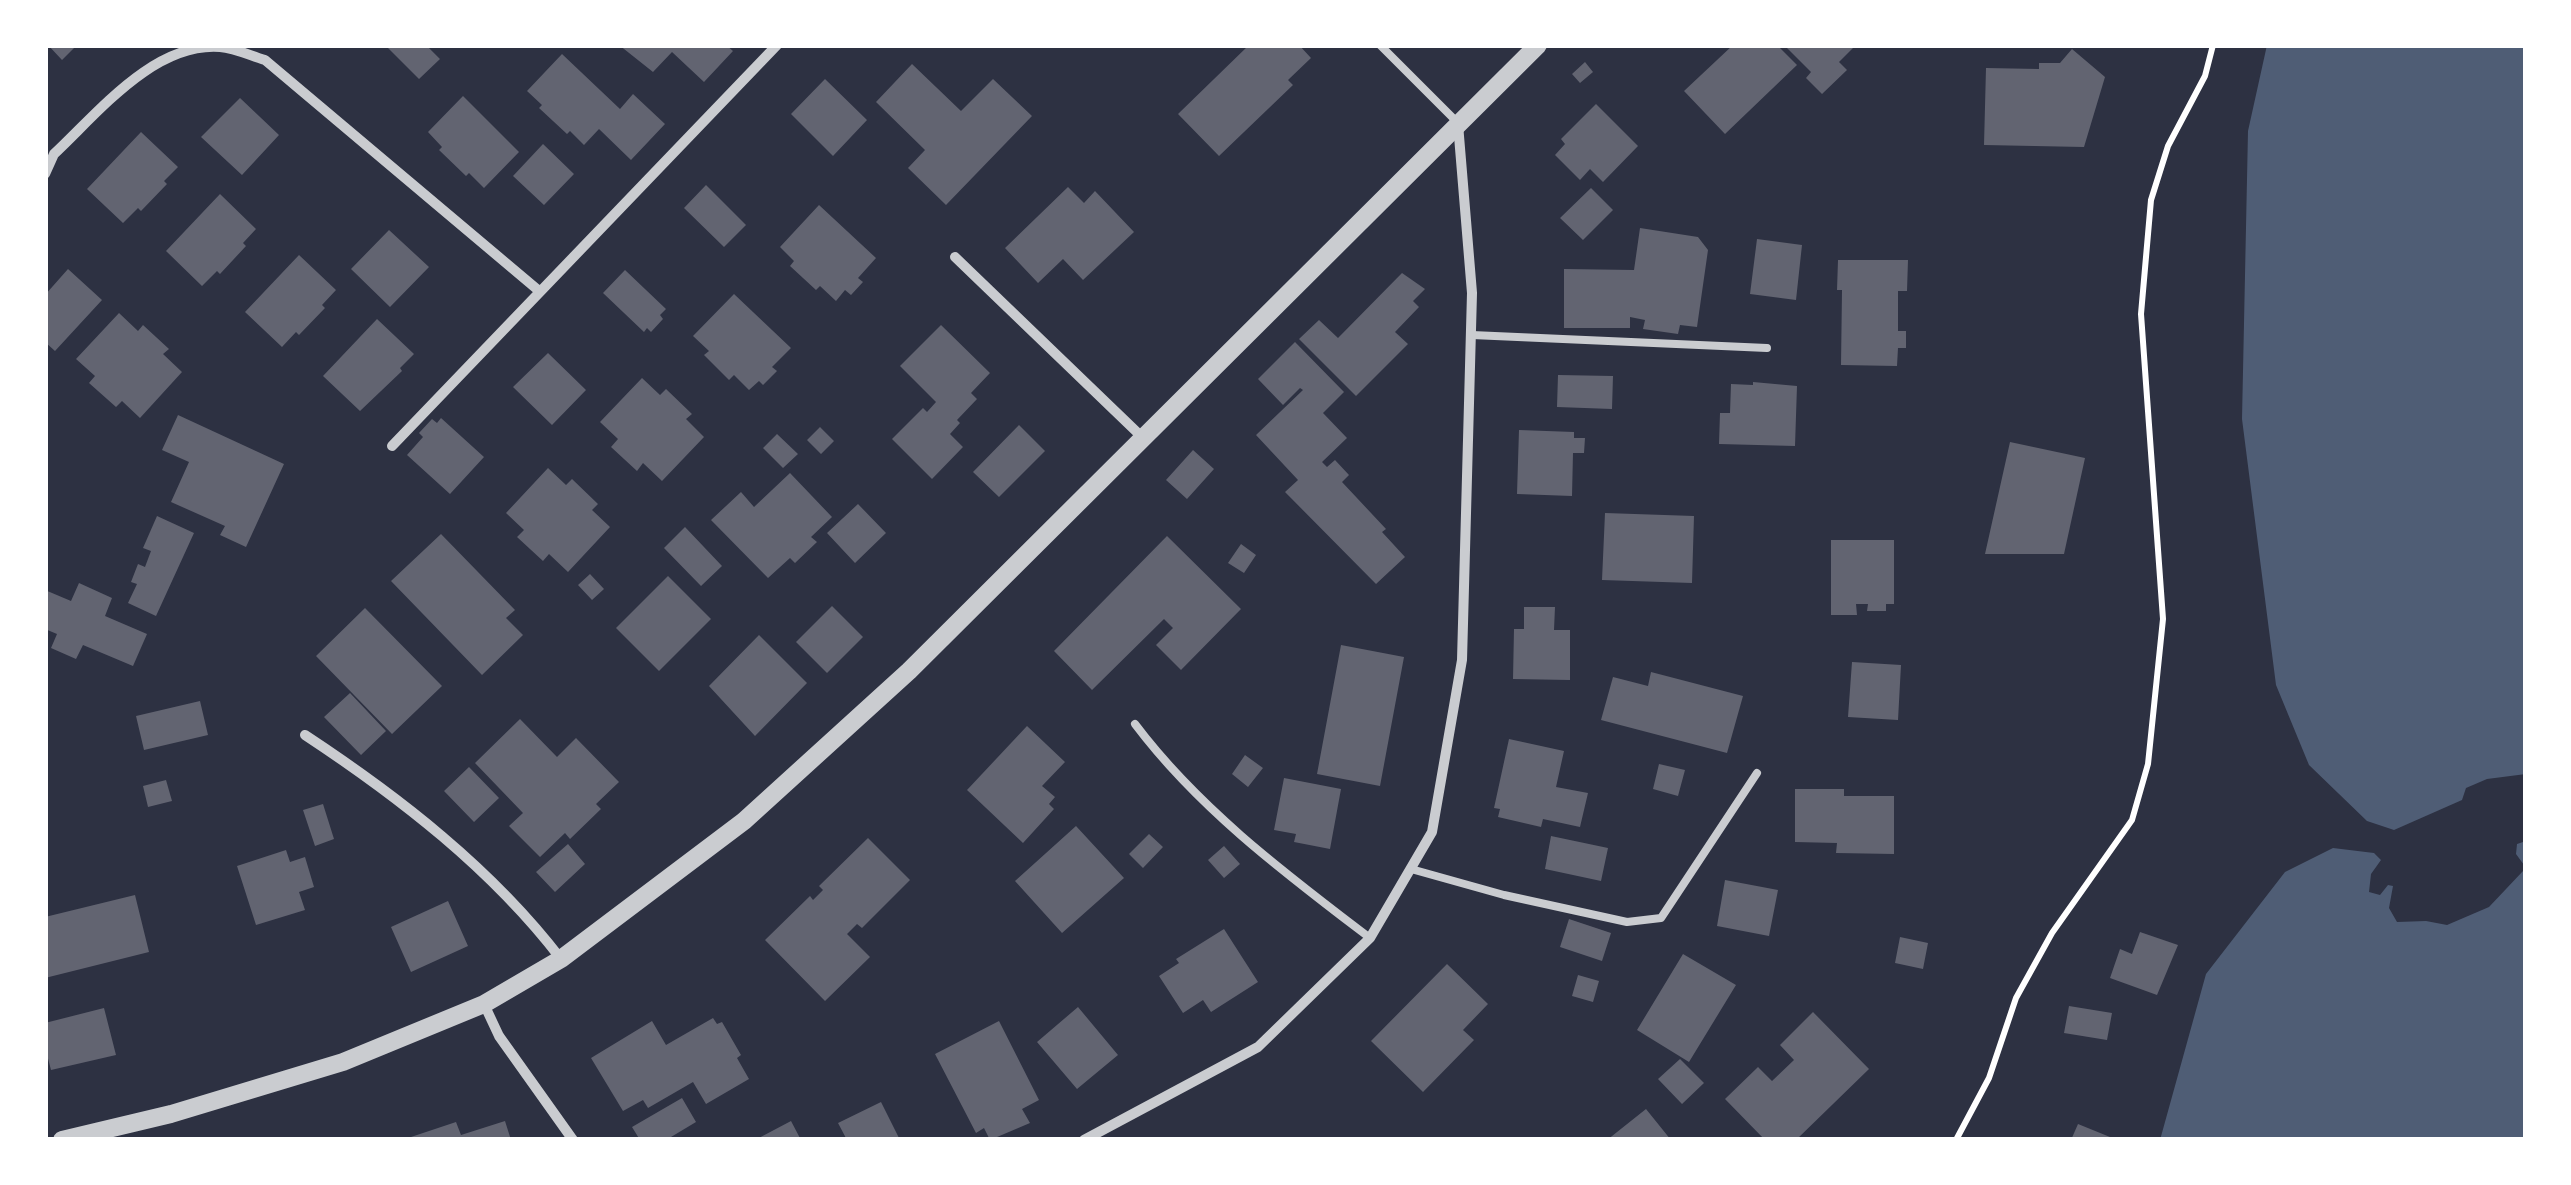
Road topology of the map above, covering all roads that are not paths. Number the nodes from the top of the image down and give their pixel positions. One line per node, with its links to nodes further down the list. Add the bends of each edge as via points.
1 (776, 45): 7 (street)
2 (1380, 45): 4 (lane)
3 (1538, 45): 4 (street)
4 (1458, 124): 8 (street); 10 (street)
5 (45, 174): 7 (street, via 54,154 152,64 220,47 266,60)
6 (955, 256): 10 (street)
7 (538, 290): 11 (street)
8 (1472, 335): 9 (lane); 15 (street, via 1462,660 1432,832)
9 (1767, 348)
10 (1142, 437): 17 (street, via 909,672 772,796)
11 (392, 446)
12 (1135, 724): 16 (lane, via 1248,843)
13 (305, 735): 17 (street, via 371,778 484,874)
14 (1757, 772): 15 (lane, via 1662,918 1627,922)
15 (1412, 869): 16 (street)
16 (1370, 938): 21 (street, via 1258,1047)
17 (561, 959): 18 (street)
18 (484, 1004): 19 (street, via 343,1062); 20 (street)
19 (62, 1140)
20 (572, 1140)
21 (1084, 1140)

